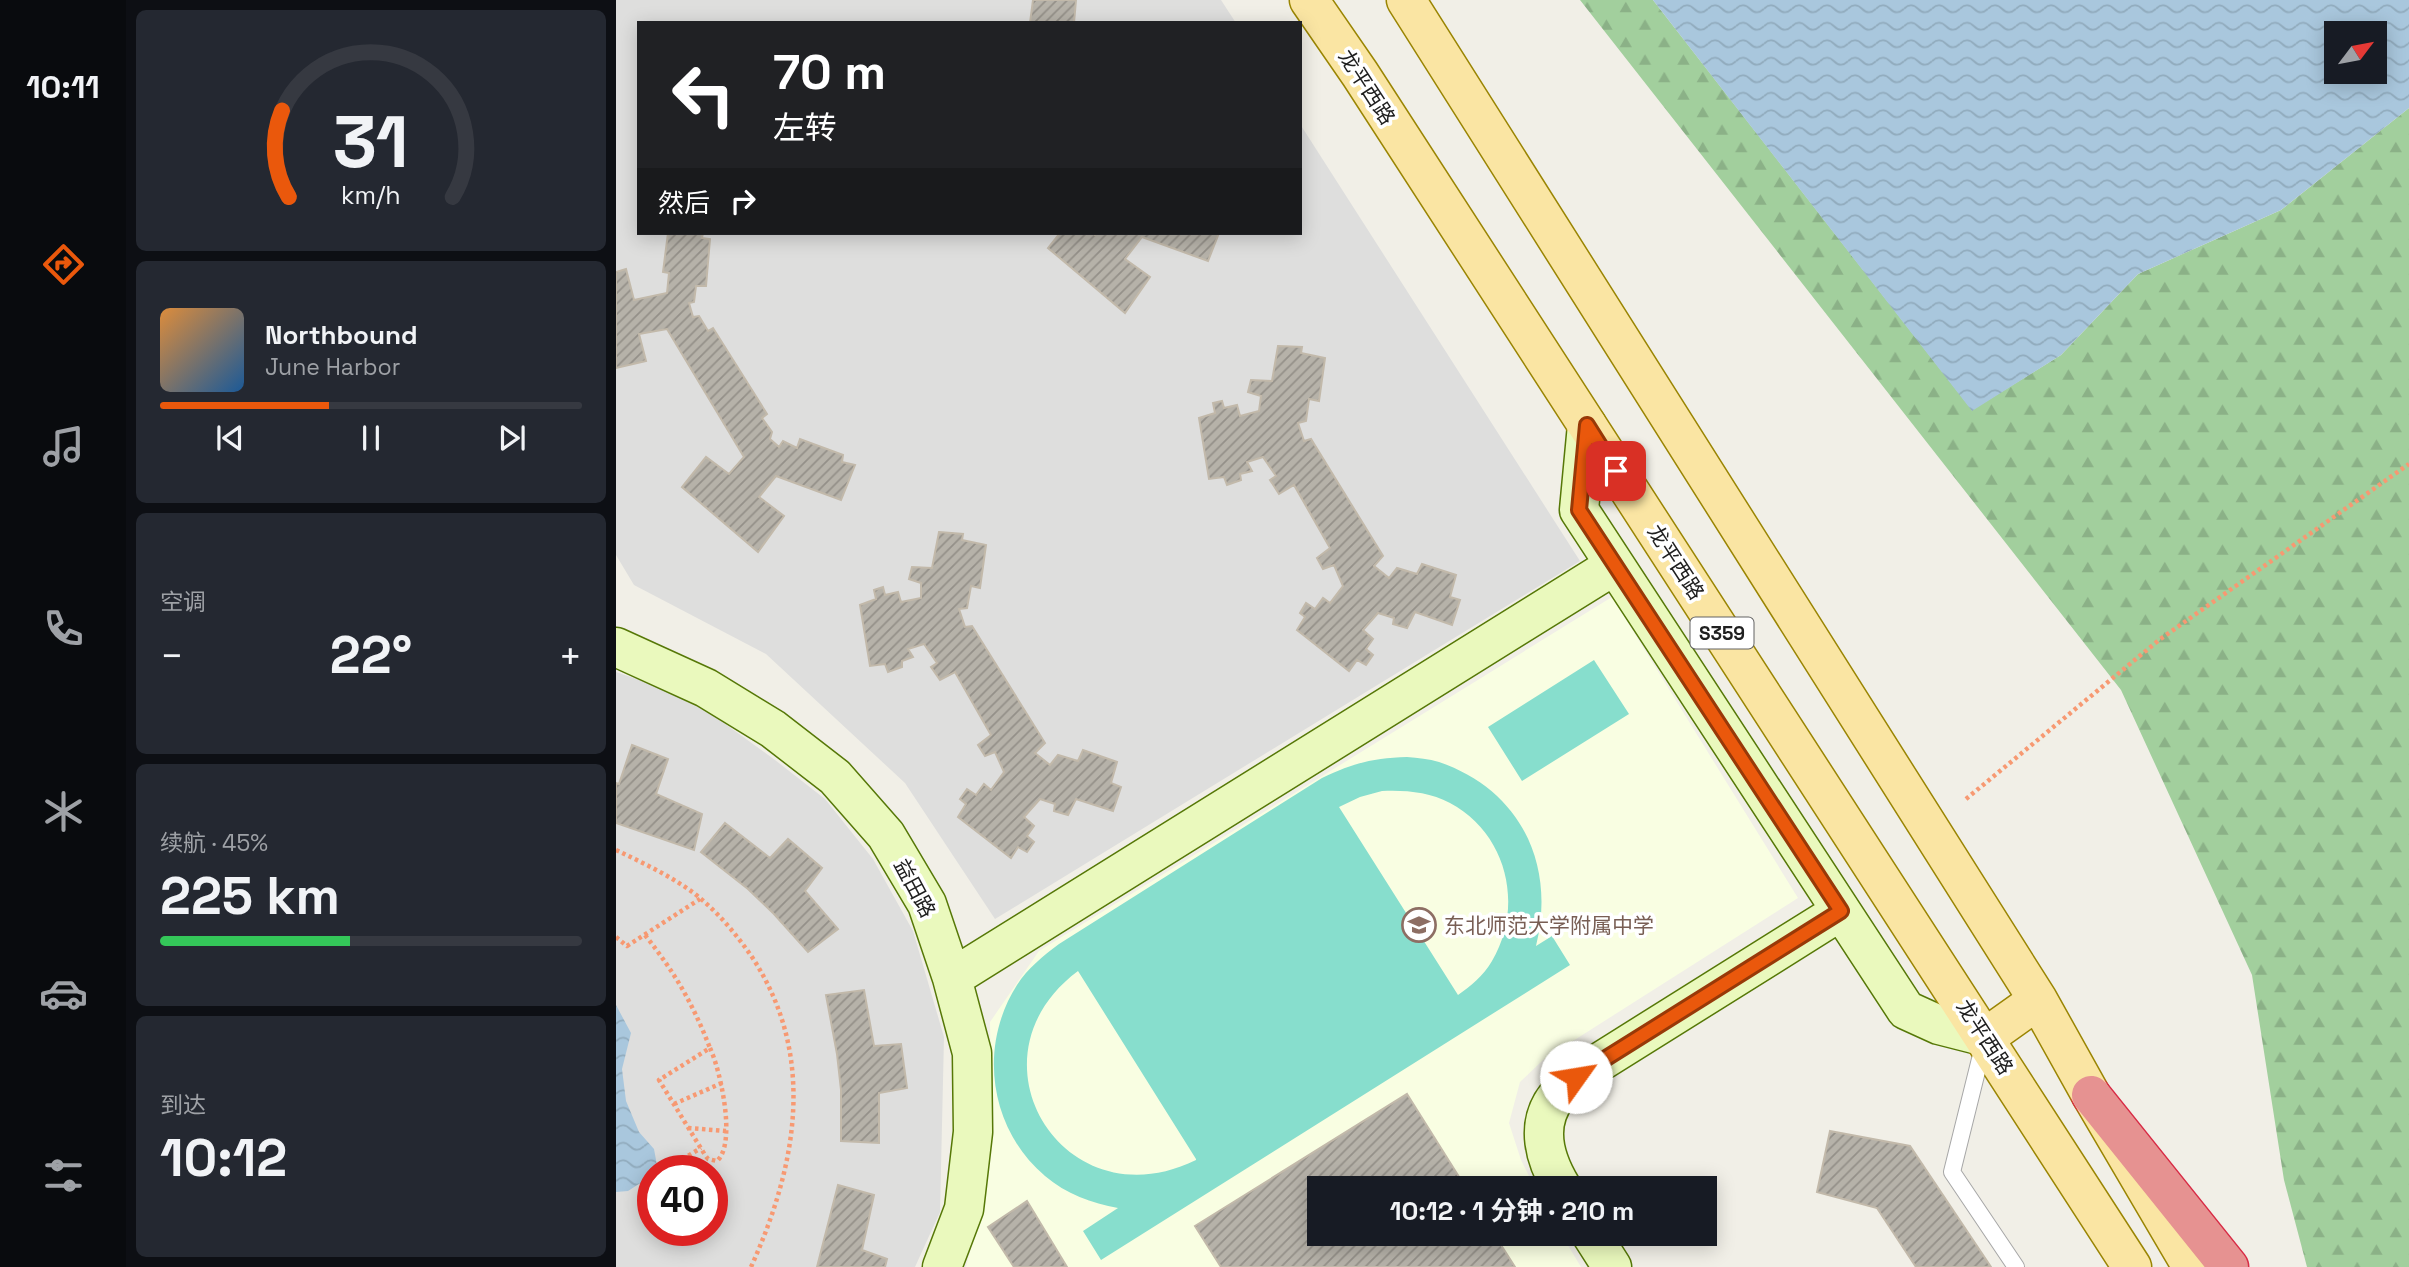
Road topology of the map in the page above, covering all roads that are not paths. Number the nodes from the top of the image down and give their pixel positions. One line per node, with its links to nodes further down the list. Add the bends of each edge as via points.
1 (1309, 0): 3 (main road, 龙平西路 / S359)
2 (1406, 0): 8 (main road)
3 (1587, 425): 4 (street, via 1579,510); 9 (main road, 龙平西路 / S359)
4 (1615, 565): 6 (street); 7 (street)
5 (616, 647): 7 (street, 益田路, via 706,688 774,729 835,777 886,835 927,904)
6 (1841, 911): 9 (street, via 1906,1010 1938,1025); 11 (street, via 1576,1077 1556,1097 1546,1121 1544,1147)
7 (952, 978): 13 (street, 益田路, via 972,1053 973,1132 964,1209)
8 (2038, 999): 9 (main road); 10 (main road)
9 (1986, 1037): 15 (lane, via 1952,1171); 16 (main road, 龙平西路 / S359)
10 (2091, 1096): 17 (main road); 18 (highway)
11 (1555, 1176)
12 (1599, 1246): 14 (street)
13 (942, 1267)
14 (1612, 1267)
15 (2016, 1267)
16 (2132, 1267)
17 (2192, 1267)
18 (2229, 1267)

